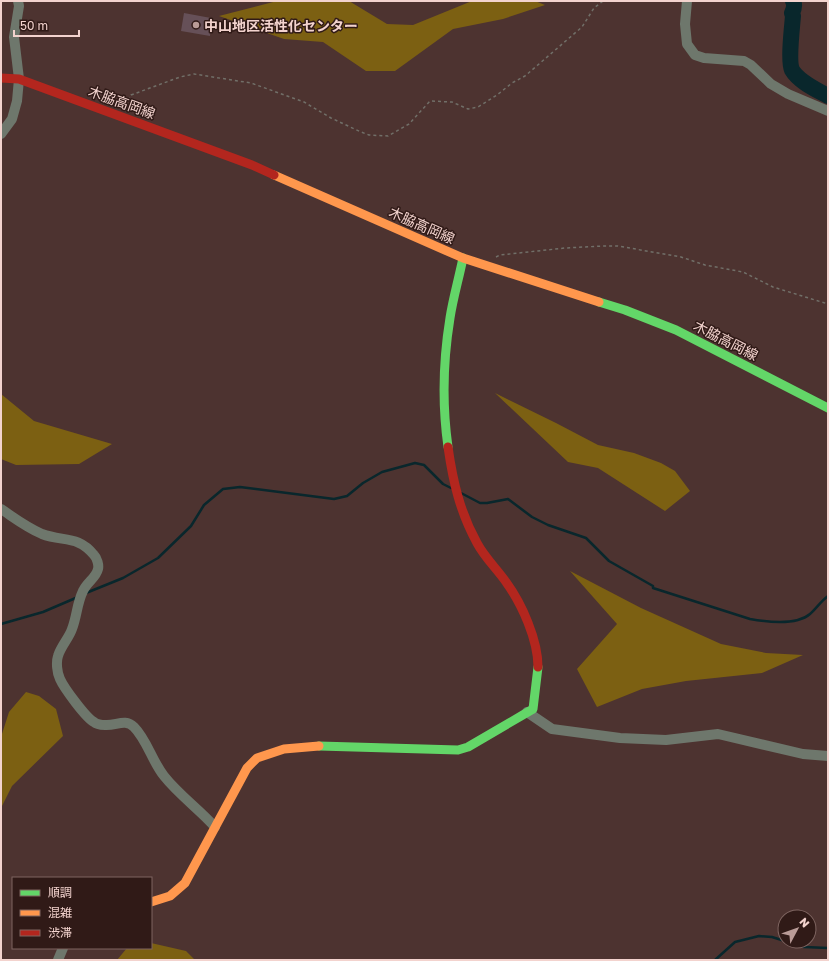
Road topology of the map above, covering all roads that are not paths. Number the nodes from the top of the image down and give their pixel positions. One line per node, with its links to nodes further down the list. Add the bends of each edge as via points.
1 (18, 1): 4 (street, via 14,37)
2 (687, 1): 5 (street, via 686,44 695,55 744,61 771,84)
3 (1, 78): 4 (street, 木脇高岡線)
4 (19, 79): 6 (street, via 12,119); 7 (street, 木脇高岡線, via 252,165)
5 (828, 111)
6 (1, 134)
7 (463, 258): 8 (street, 木脇高岡線, via 625,310 676,330); 10 (street, via 450,318 446,352 444,422 447,449 459,502 475,539 510,588 538,653 536,695 533,709)
8 (828, 408)
9 (1, 509): 12 (street, via 22,525 44,535 75,540 87,546 96,557 99,567 96,575 79,599 72,629 58,656 58,674 61,681 94,722 106,726 124,722 133,725 141,734 163,775)
10 (527, 712): 11 (street, via 552,729 620,738 666,740 718,734 804,754); 12 (street, via 468,747 458,750 324,746 284,749 257,758 247,768)
11 (828, 756)
12 (215, 827): 13 (street, via 185,883 168,898)
13 (152, 902)
14 (63, 949): 15 (street)
15 (58, 960)

